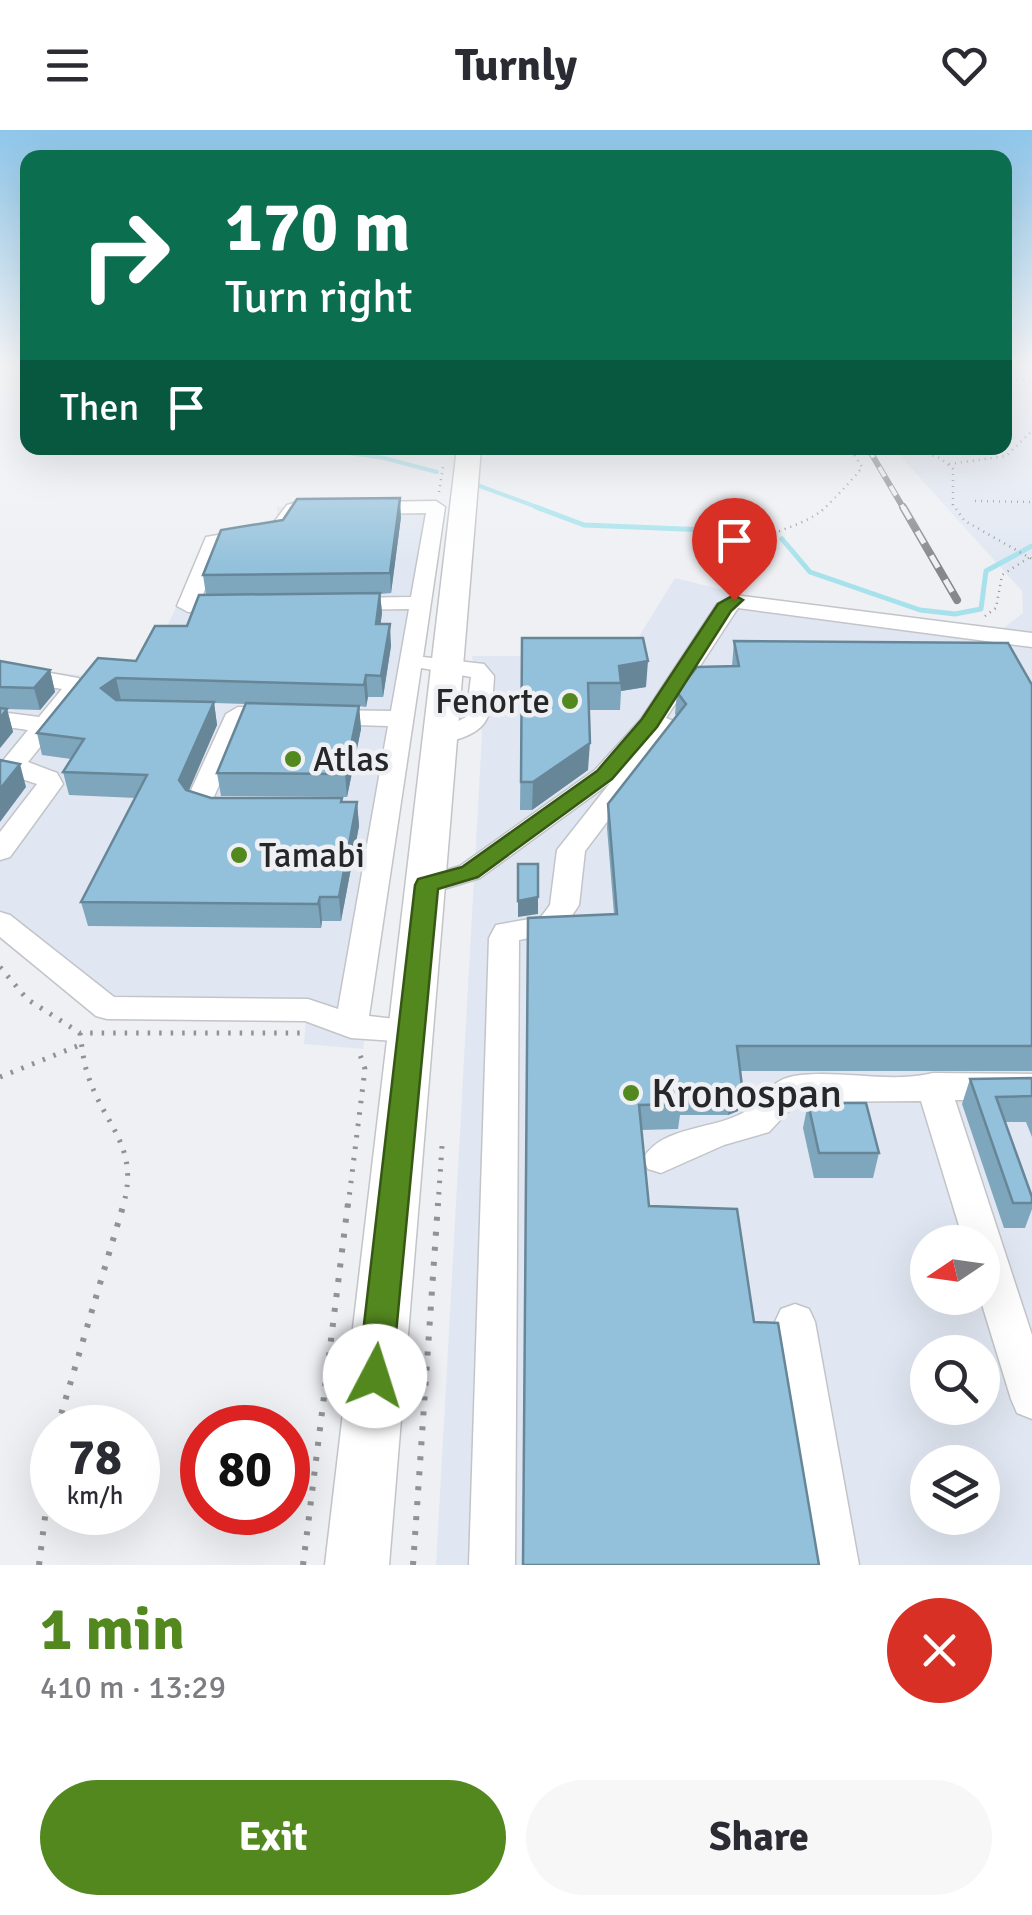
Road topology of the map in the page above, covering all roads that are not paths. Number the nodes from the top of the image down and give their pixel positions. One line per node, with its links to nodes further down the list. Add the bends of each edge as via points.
1 (456, 455): 4 (highway)
2 (323, 604): 4 (street)
3 (246, 606): 4 (street, via 188,606 213,541 278,531 294,509 436,507)
4 (431, 607): 10 (highway)
5 (1032, 640): 13 (street, via 734,600 650,723 604,775 470,872)
6 (0, 671): 9 (street, via 76,682)
7 (0, 719): 9 (street)
8 (669, 724): 24 (street, via 571,850 564,905 551,925 504,938)
9 (44, 725): 12 (street, via 14,763 50,784)
10 (421, 728): 11 (street, via 229,714 200,804); 13 (highway); 15 (street, via 377,809)
11 (253, 809)
12 (0, 851)
13 (427, 885): 16 (highway)
14 (0, 922): 15 (street, via 107,1008 308,1010)
15 (352, 1026): 16 (street)
16 (410, 1030): 23 (highway)
17 (933, 1086): 18 (street); 19 (street, via 795,1088 780,1094 757,1122); 21 (street)
18 (1032, 1087)
19 (661, 1159)
20 (795, 1322): 25 (street)
21 (1022, 1339): 22 (street)
22 (1032, 1398)
23 (357, 1565)
24 (492, 1565)
25 (836, 1565)

